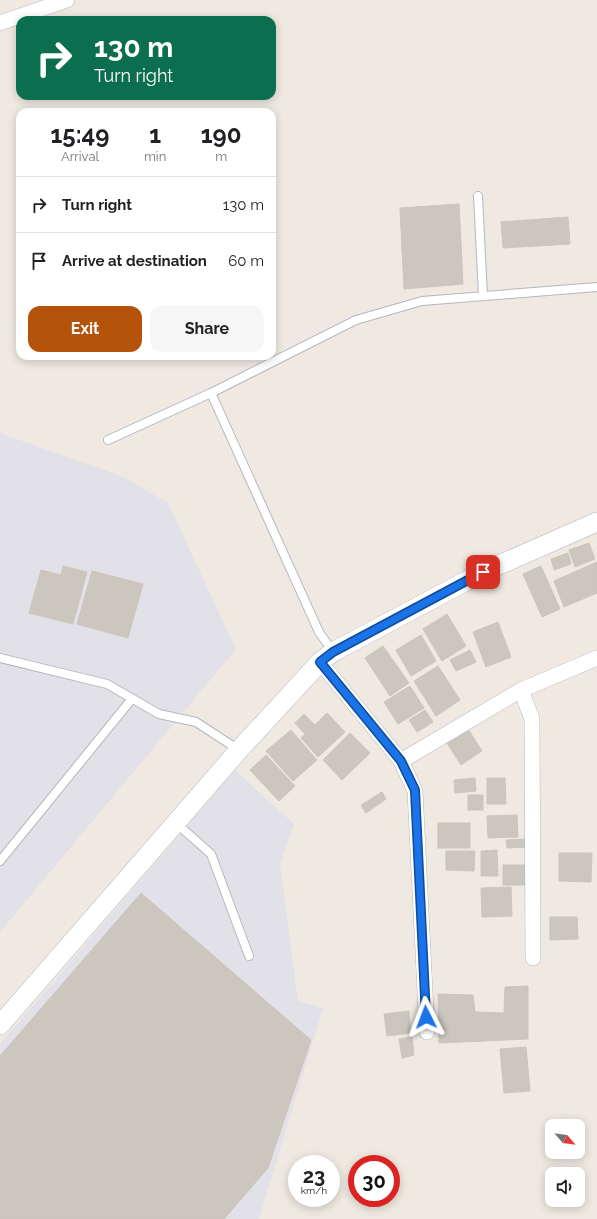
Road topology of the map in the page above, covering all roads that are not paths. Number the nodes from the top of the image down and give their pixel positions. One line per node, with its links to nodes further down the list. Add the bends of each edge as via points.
1 (67, 0): 2 (street)
2 (20, 16)
3 (16, 18): 4 (street)
4 (0, 23)
5 (478, 196): 7 (lane)
6 (597, 287): 7 (lane)
7 (483, 296): 8 (lane, via 422,301 356,320)
8 (211, 393): 9 (lane); 11 (lane, via 319,632)
9 (108, 440)
10 (597, 522): 11 (street, via 483,572)
11 (326, 657): 16 (street); 17 (street)
12 (0, 658): 15 (lane, via 107,684)
13 (597, 658): 14 (street)
14 (521, 690): 17 (street); 21 (street, via 532,719)
15 (131, 700): 16 (lane, via 159,714 196,722); 19 (lane)
16 (239, 750): 18 (street)
17 (401, 761): 23 (street, via 415,790)
18 (176, 823): 20 (lane, via 211,854); 22 (street)
19 (0, 861)
20 (249, 956)
21 (534, 958)
22 (0, 1024)
23 (427, 1032)

